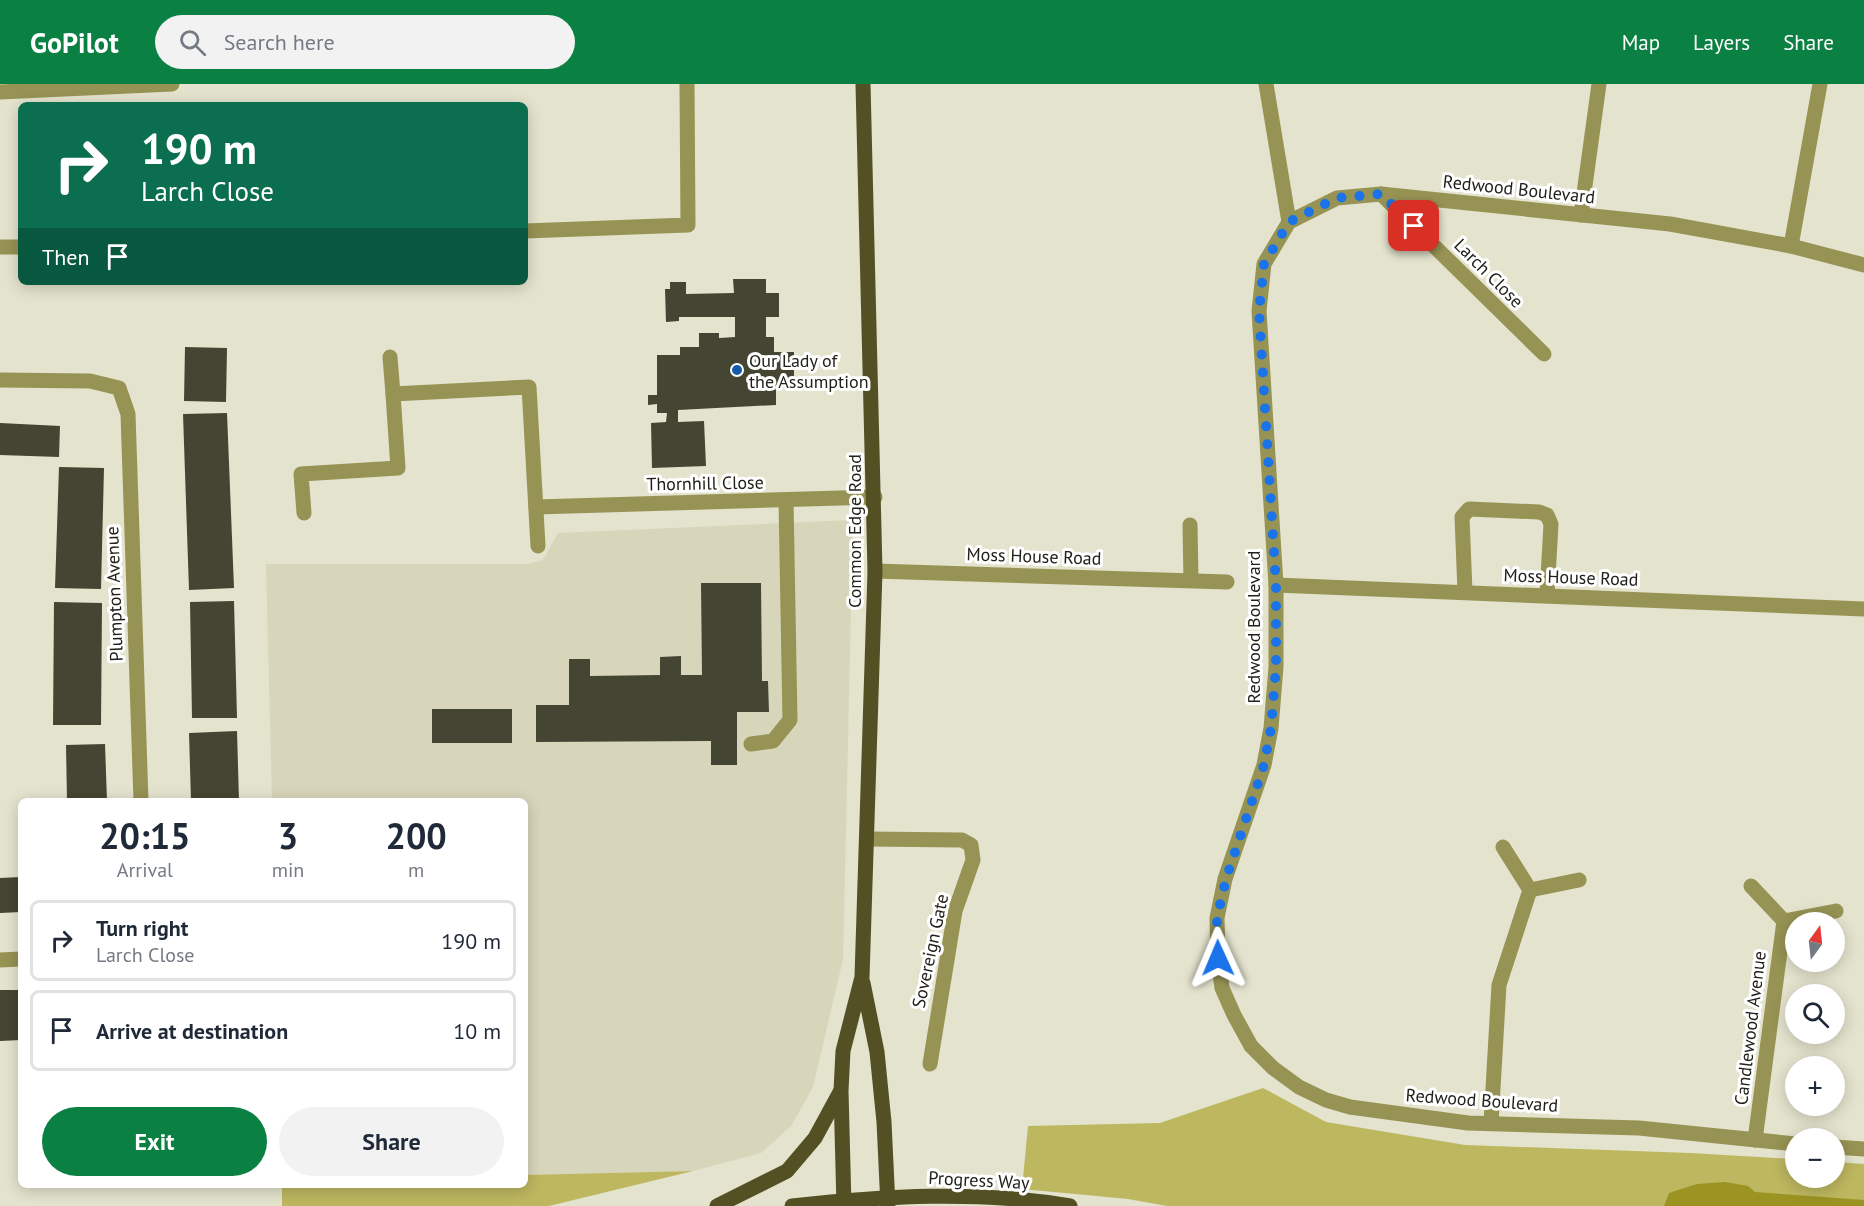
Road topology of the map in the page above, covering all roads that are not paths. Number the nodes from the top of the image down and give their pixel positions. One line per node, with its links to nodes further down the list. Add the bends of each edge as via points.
1 (172, 84): 7 (street)
2 (687, 84): 11 (street, via 688,225)
3 (863, 84): 20 (main road, Common Edge Road)
4 (1266, 84): 10 (street)
5 (1599, 84): 9 (street)
6 (1820, 84): 12 (street)
7 (0, 92)
8 (1381, 194): 9 (street, Redwood Boulevard); 10 (street, Redwood Boulevard, via 1337,198); 16 (street, Larch Close)
9 (1581, 214): 12 (street, Redwood Boulevard, via 1670,224)
10 (1289, 222): 29 (street, Redwood Boulevard, via 1264,264 1259,311)
11 (528, 231)
12 (1791, 246): 15 (street, Redwood Boulevard)
13 (0, 247): 14 (street)
14 (18, 247)
15 (1864, 265)
16 (1544, 354)
17 (390, 357): 19 (street)
18 (0, 380): 34 (street, Plumpton Avenue, via 90,381 119,388 128,414)
19 (393, 394): 22 (street, via 529,387); 23 (street, via 398,468 301,474)
20 (875, 497): 21 (street, Thornhill Close); 26 (main road, Common Edge Road)
21 (786, 501): 22 (street, Thornhill Close); 33 (street, via 790,720 773,741)
22 (536, 507): 25 (street)
23 (304, 513)
24 (1190, 525): 27 (street)
25 (538, 546)
26 (875, 571): 27 (street, Moss House Road); 35 (main road, Common Edge Road)
27 (1191, 580): 28 (street, Moss House Road)
28 (1227, 582)
29 (1276, 585): 30 (street, Moss House Road); 47 (street, Redwood Boulevard, via 1271,728 1264,765 1217,918 1222,988 1251,1046 1299,1087 1350,1107 1426,1119)
30 (1465, 592): 31 (street, Moss House Road); 31 (street, via 1462,517 1469,509 1547,515 1551,524)
31 (1547, 595): 32 (street, Moss House Road)
32 (1864, 609)
33 (751, 744)
34 (141, 798)
35 (867, 839): 44 (main road, Common Edge Road); 45 (street, Sovereign Gate, via 962,840 970,844 973,852 953,921)
36 (1503, 847): 39 (street)
37 (1579, 880): 39 (street)
38 (1751, 886): 41 (street)
39 (1530, 890): 47 (street, via 1498,985)
40 (1836, 911): 41 (street)
41 (1784, 921): 48 (street, Candlewood Avenue)
42 (18, 959): 43 (street)
43 (0, 960)
44 (862, 977): 46 (main road, Common Edge Road, via 843,1051); 52 (main road, Common Edge Road, via 877,1052)
45 (930, 1064)
46 (841, 1091): 53 (main road, Common Edge Road); 54 (main road, via 815,1138 787,1171)
47 (1491, 1123): 48 (street, Redwood Boulevard, via 1639,1128)
48 (1755, 1140): 49 (street, Redwood Boulevard)
49 (1785, 1143)
50 (1845, 1148): 51 (street)
51 (1864, 1149)
52 (887, 1201): 53 (main road, Progress Way); 56 (main road, Progress Way, via 976,1197)
53 (843, 1203): 55 (main road, Progress Way)
54 (717, 1206)
55 (792, 1206)
56 (1070, 1206)

